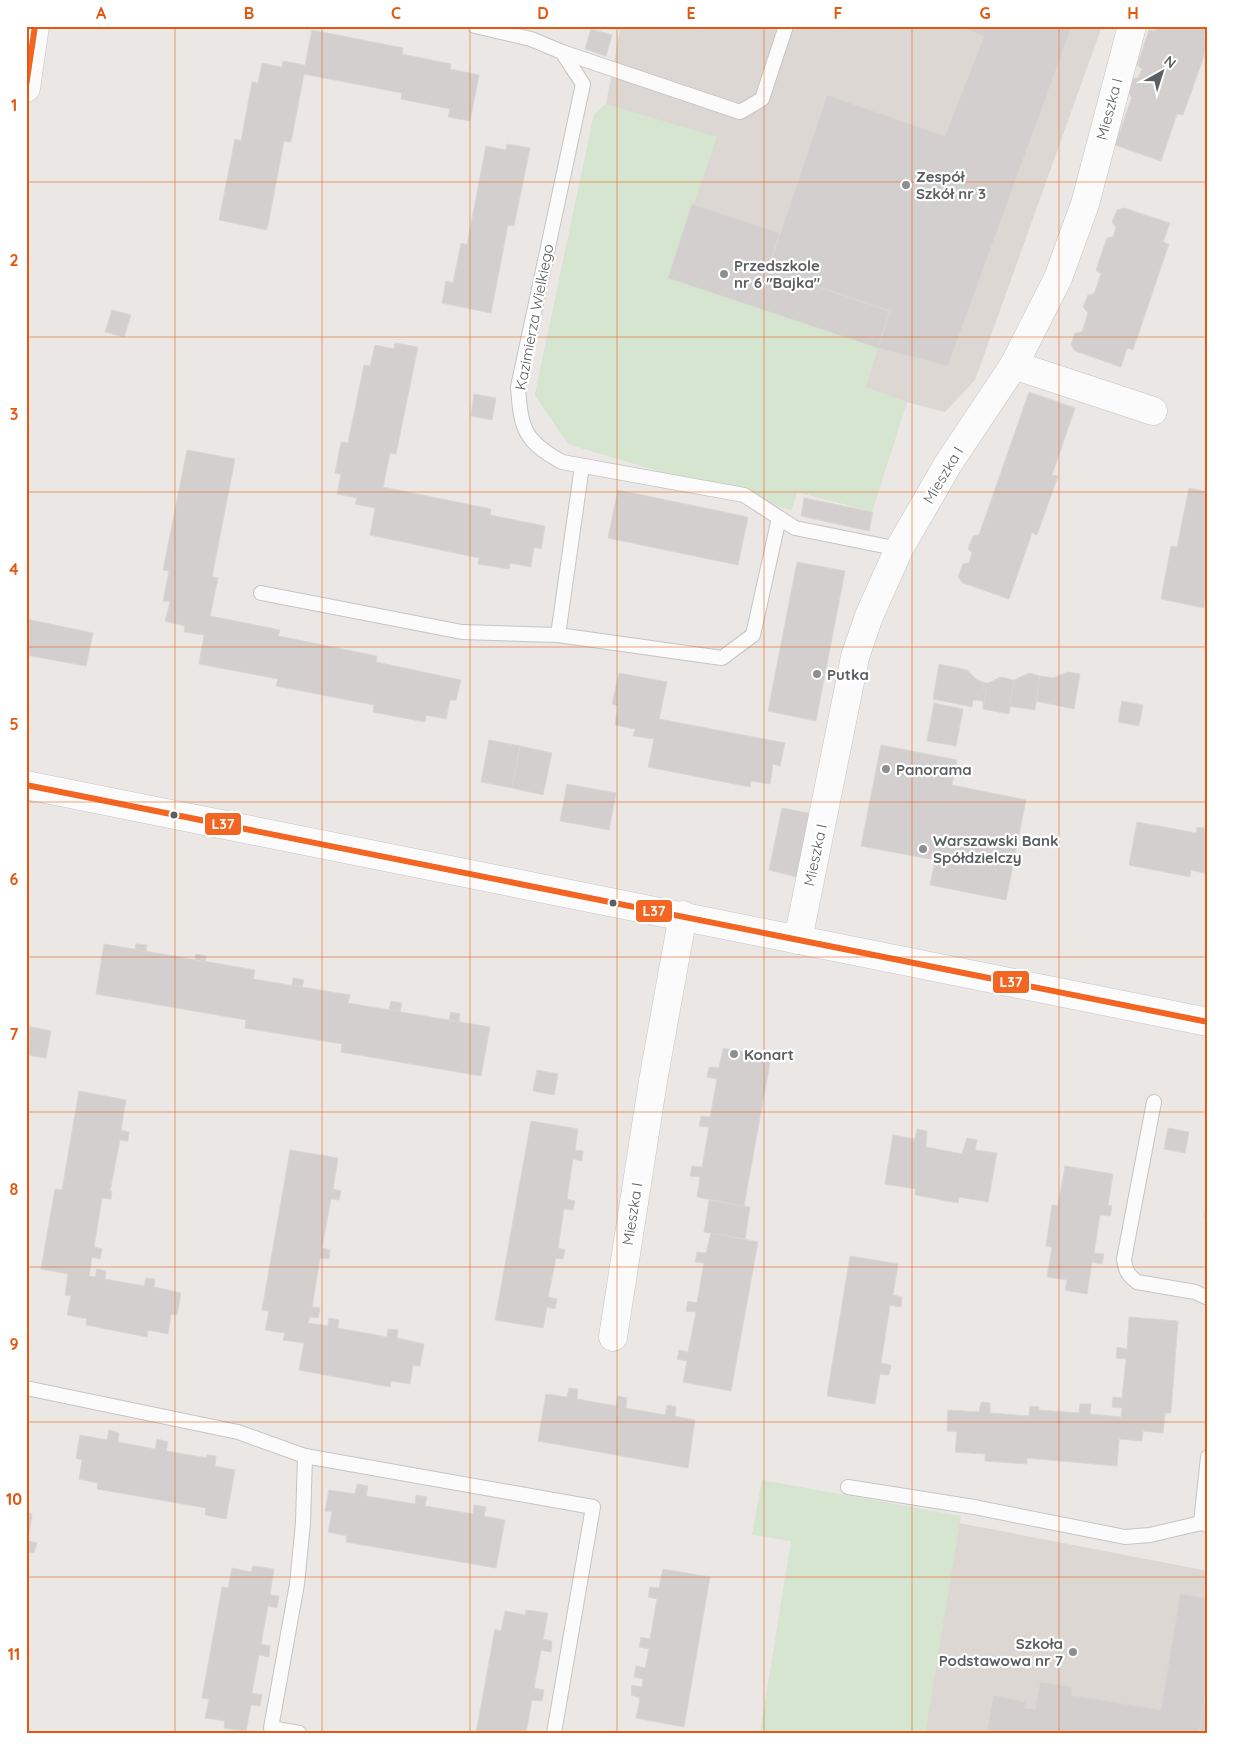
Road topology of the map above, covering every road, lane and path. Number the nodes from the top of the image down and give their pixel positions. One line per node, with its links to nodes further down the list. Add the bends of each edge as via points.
1 (35, 26): 6 (street)
2 (475, 26): 5 (lane, via 532,39)
3 (786, 26): 5 (lane, via 762,99 740,112)
4 (1132, 26): 7 (street, Mieszka I, via 1085,204 1058,278)
5 (562, 52): 9 (lane, Kazimierza Wielkiego, via 583,84 518,387 520,419 528,436 541,450 562,462)
6 (26, 88)
7 (1014, 365): 8 (street); 11 (street, Mieszka I, via 948,464)
8 (1153, 411)
9 (582, 466): 10 (lane, Kazimierza Wielkiego, via 744,495); 13 (lane)
10 (779, 518): 11 (lane, Kazimierza Wielkiego, via 795,528); 13 (lane, via 753,635 722,658)
11 (899, 549): 16 (street, Mieszka I, via 869,616 855,657)
12 (261, 593): 13 (lane, via 462,632)
13 (558, 635)
14 (26, 785): 15 (street)
15 (683, 915): 16 (street); 20 (street, Mieszka I)
16 (798, 940): 17 (street)
17 (1208, 1022)
18 (1154, 1102): 19 (lane, via 1124,1258 1126,1270 1137,1282 1195,1292)
19 (1208, 1298)
20 (612, 1337)
21 (26, 1388): 22 (lane, via 238,1432)
22 (306, 1456): 26 (lane, via 297,1584 271,1728); 27 (lane, via 593,1507)
23 (1208, 1457): 25 (lane)
24 (848, 1487): 25 (lane, via 974,1507 1125,1537)
25 (1204, 1524)
26 (299, 1733)
27 (554, 1733)

